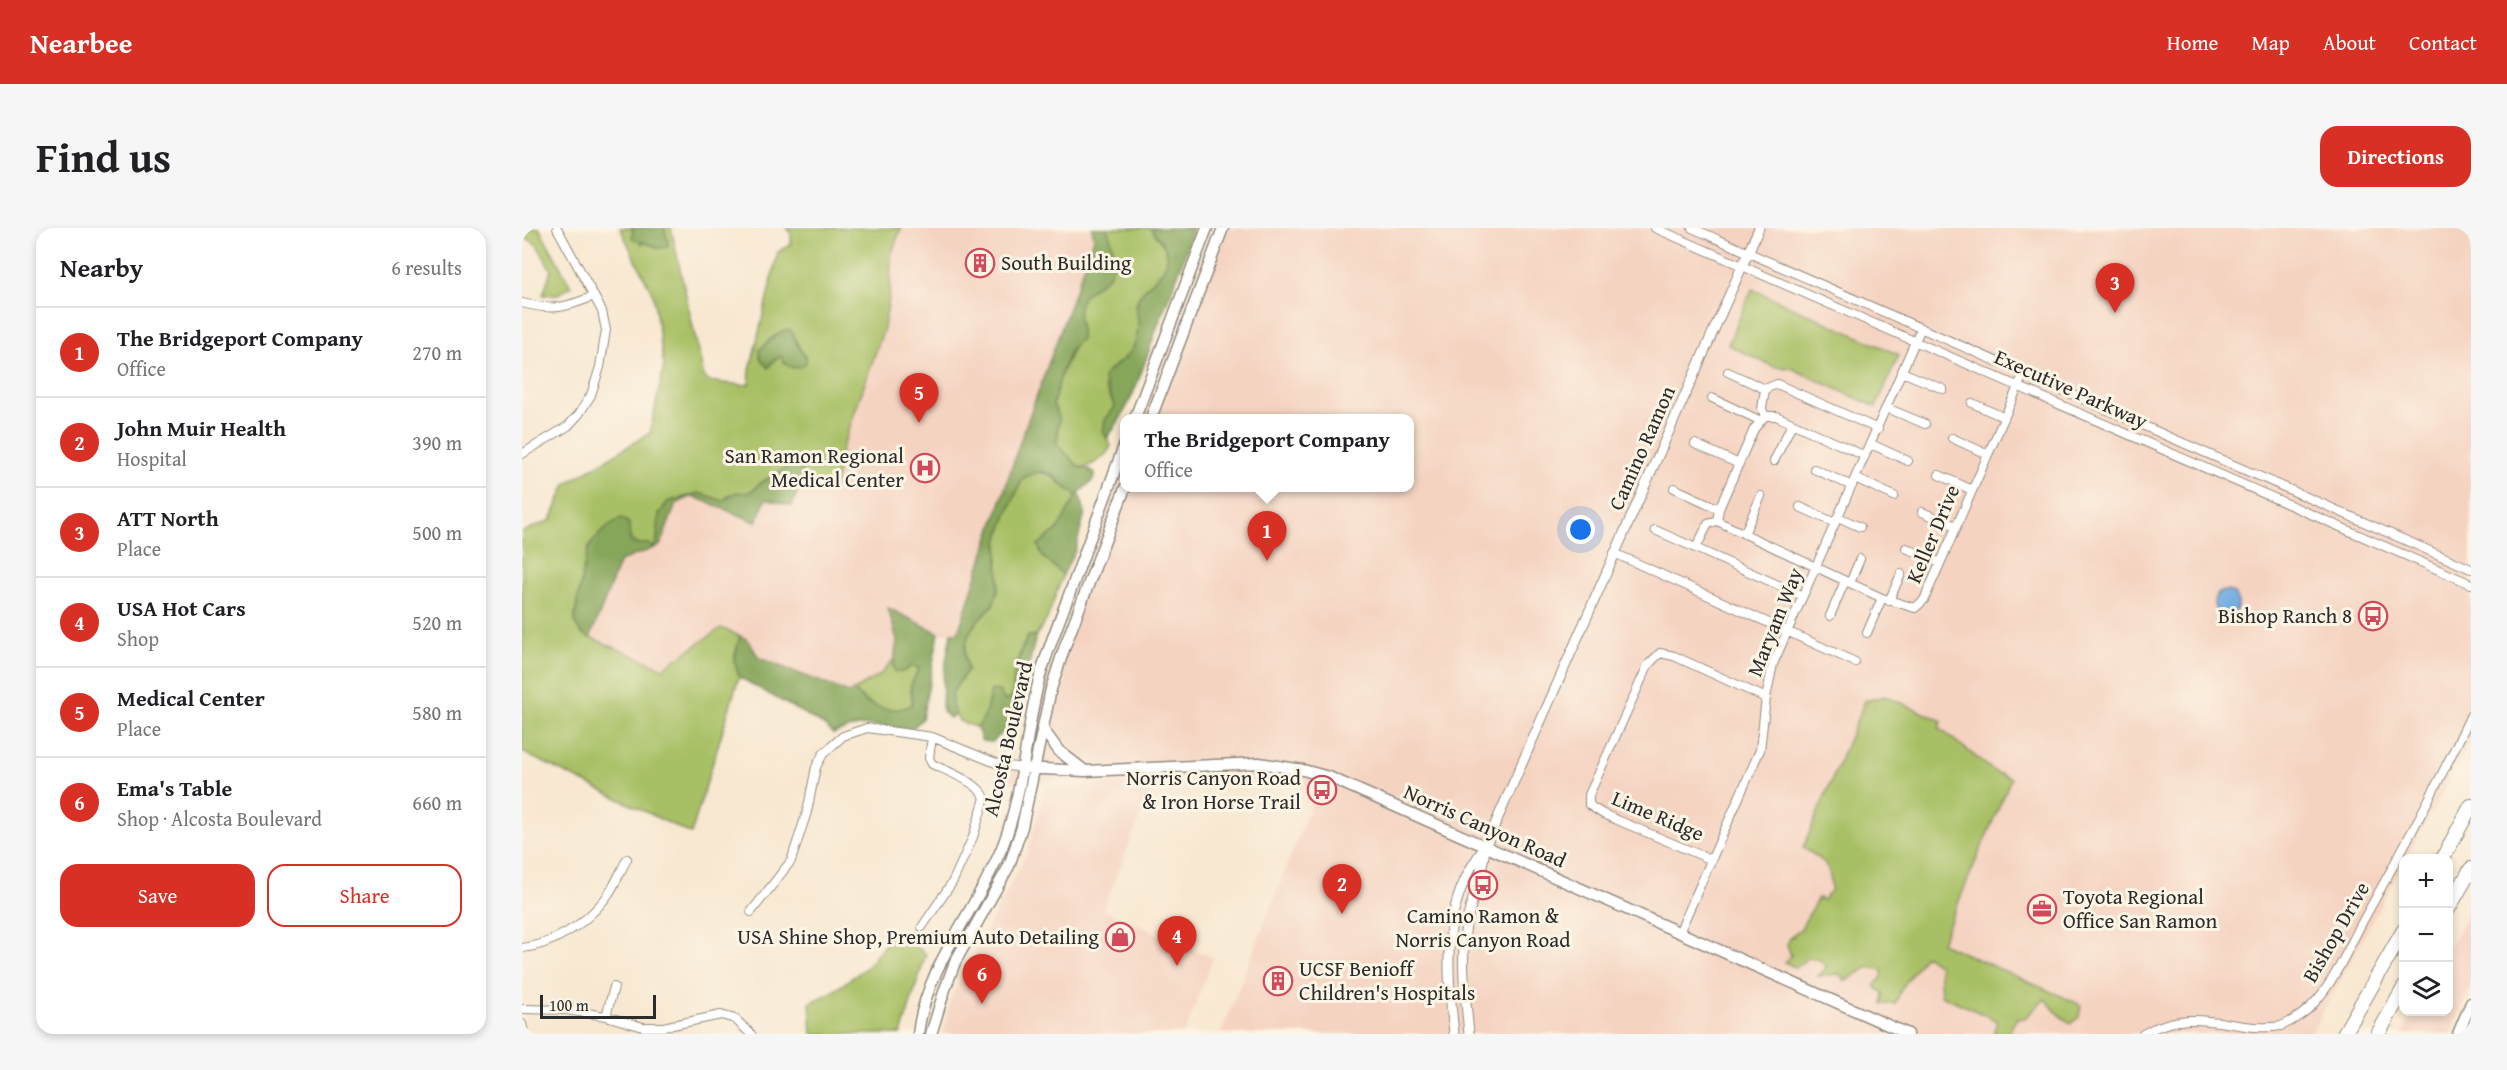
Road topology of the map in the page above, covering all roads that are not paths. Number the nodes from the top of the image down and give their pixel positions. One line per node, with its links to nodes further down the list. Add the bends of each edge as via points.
1 (557, 228): 9 (street)
2 (1206, 228): 24 (main road)
3 (1223, 228): 25 (main road)
4 (1656, 228): 8 (street, Executive Parkway)
5 (1692, 228): 7 (street, Executive Parkway)
6 (1759, 228): 7 (street, Camino Ramon)
7 (1748, 252): 8 (street, Camino Ramon); 11 (street, Executive Parkway)
8 (1743, 265): 12 (street, Executive Parkway); 60 (street, Camino Ramon)
9 (594, 296): 10 (street, via 566,307); 34 (street, via 606,330 591,395 568,426)
10 (522, 303)
11 (1921, 328): 12 (street, Maryam Way); 13 (street, Executive Parkway)
12 (1915, 341): 15 (street, Maryam Way); 17 (street, Executive Parkway)
13 (2005, 365): 16 (street, Executive Parkway); 17 (street)
14 (1728, 372): 19 (street)
15 (1902, 372): 20 (street); 23 (street, Maryam Way)
16 (2024, 373): 18 (street, Keller Drive); 64 (street, Executive Parkway)
17 (2000, 378): 18 (street, Executive Parkway)
18 (2018, 386): 26 (street, Keller Drive); 67 (street, Executive Parkway)
19 (1765, 389): 27 (street); 30 (street, via 1777,384 1785,386)
20 (1943, 389)
21 (1712, 398): 27 (street)
22 (1972, 403): 26 (street)
23 (1887, 408): 29 (street); 30 (street, Maryam Way)
24 (1136, 414)
25 (1153, 414)
26 (2004, 417): 35 (street, Keller Drive)
27 (1762, 418): 28 (street, via 1776,416); 40 (street)
28 (1792, 423): 36 (street); 38 (street)
29 (1925, 424)
30 (1878, 429): 33 (street, Maryam Way)
31 (1952, 438): 35 (street)
32 (1695, 444): 40 (street)
33 (1871, 444): 36 (street, Maryam Way); 39 (street)
34 (522, 454)
35 (1987, 454): 45 (street, Keller Drive)
36 (1865, 456): 43 (street, Maryam Way)
37 (1120, 459): 78 (main road, Alcosta Boulevard, via 1045,658)
38 (1774, 461)
39 (1908, 461)
40 (1738, 464): 50 (street)
41 (1814, 469): 43 (street)
42 (1939, 475): 45 (street)
43 (1853, 482): 48 (street); 52 (street, Maryam Way)
44 (1674, 488): 50 (street)
45 (1972, 490): 54 (street, Keller Drive)
46 (1123, 492): 76 (main road, Alcosta Boulevard, via 1065,646)
47 (1761, 496): 57 (street)
48 (1894, 496)
49 (1800, 507): 52 (street)
50 (1719, 509): 53 (street)
51 (1922, 512): 54 (street)
52 (1837, 520): 55 (street); 63 (street, Maryam Way)
53 (1717, 521): 57 (street, Keller Drive); 58 (street, via 1708,524)
54 (1956, 526): 62 (street, Keller Drive)
55 (1860, 527)
56 (1655, 530): 58 (street)
57 (1744, 534): 63 (street, Keller Drive)
58 (1696, 548): 68 (street)
59 (1906, 548): 62 (street)
60 (1614, 554): 71 (street); 82 (street, Camino Ramon)
61 (1860, 559): 66 (street)
62 (1940, 563): 69 (street, Keller Drive, via 1919,606 1910,608)
63 (1816, 567): 66 (street, Keller Drive); 68 (street, Maryam Way)
64 (2471, 569)
65 (1901, 574): 69 (street)
66 (1847, 582): 69 (street, Keller Drive); 70 (street)
67 (2471, 584)
68 (1803, 596): 71 (street, Maryam Way)
69 (1885, 600): 72 (street)
70 (1830, 616)
71 (1787, 631): 73 (street); 74 (street, Maryam Way, via 1773,664)
72 (1866, 633)
73 (1855, 662)
74 (1766, 698): 85 (street, Maryam Way, via 1760,750); 85 (street, Lime Ridge, via 1660,652 1648,664 1589,795 1589,805 1603,814)
75 (2471, 716): 107 (street, Bishop Drive, via 2373,904 2324,991 2309,1009 2268,1030 2234,1030 2184,1021)
76 (1042, 728): 79 (main road, Alcosta Boulevard); 80 (main road, via 1059,751)
77 (932, 737): 78 (street, via 1001,765); 88 (street, via 867,728 843,736 831,745 816,767 807,812 790,861); 89 (street, via 932,764 983,792 985,798 974,837 953,880)
78 (1023, 768): 79 (main road, Norris Canyon Road); 102 (main road, Alcosta Boulevard, via 1003,843 930,987)
79 (1036, 770): 80 (main road, Norris Canyon Road); 103 (main road, Alcosta Boulevard, via 1009,866 955,962)
80 (1085, 771): 82 (main road, Norris Canyon Road, via 1273,764 1329,777)
81 (2471, 806): 83 (highway)
82 (1485, 847): 90 (main road, Norris Canyon Road); 104 (street, Camino Ramon, via 1471,864 1450,928); 105 (street, Camino Ramon, via 1464,945)
83 (2445, 854)
84 (627, 859): 92 (street, via 606,899 583,920 559,937)
85 (1713, 860): 90 (street, Maryam Way)
86 (2471, 869): 87 (highway)
87 (2449, 908)
88 (751, 912)
89 (922, 927)
90 (1679, 933): 106 (main road, Norris Canyon Road)
91 (2399, 937): 108 (highway)
92 (522, 948)
93 (614, 987): 97 (street)
94 (2399, 995): 109 (highway)
95 (2470, 1005): 110 (main road)
96 (522, 1009): 97 (street)
97 (606, 1016): 99 (street)
98 (522, 1024): 100 (street)
99 (663, 1030): 101 (street, via 721,1016 735,1019)
100 (524, 1034)
101 (751, 1034)
102 (918, 1034)
103 (932, 1034)
104 (1454, 1034)
105 (1469, 1034)
106 (1908, 1034)
107 (2143, 1034)
108 (2344, 1034)
109 (2378, 1034)
110 (2458, 1034)

